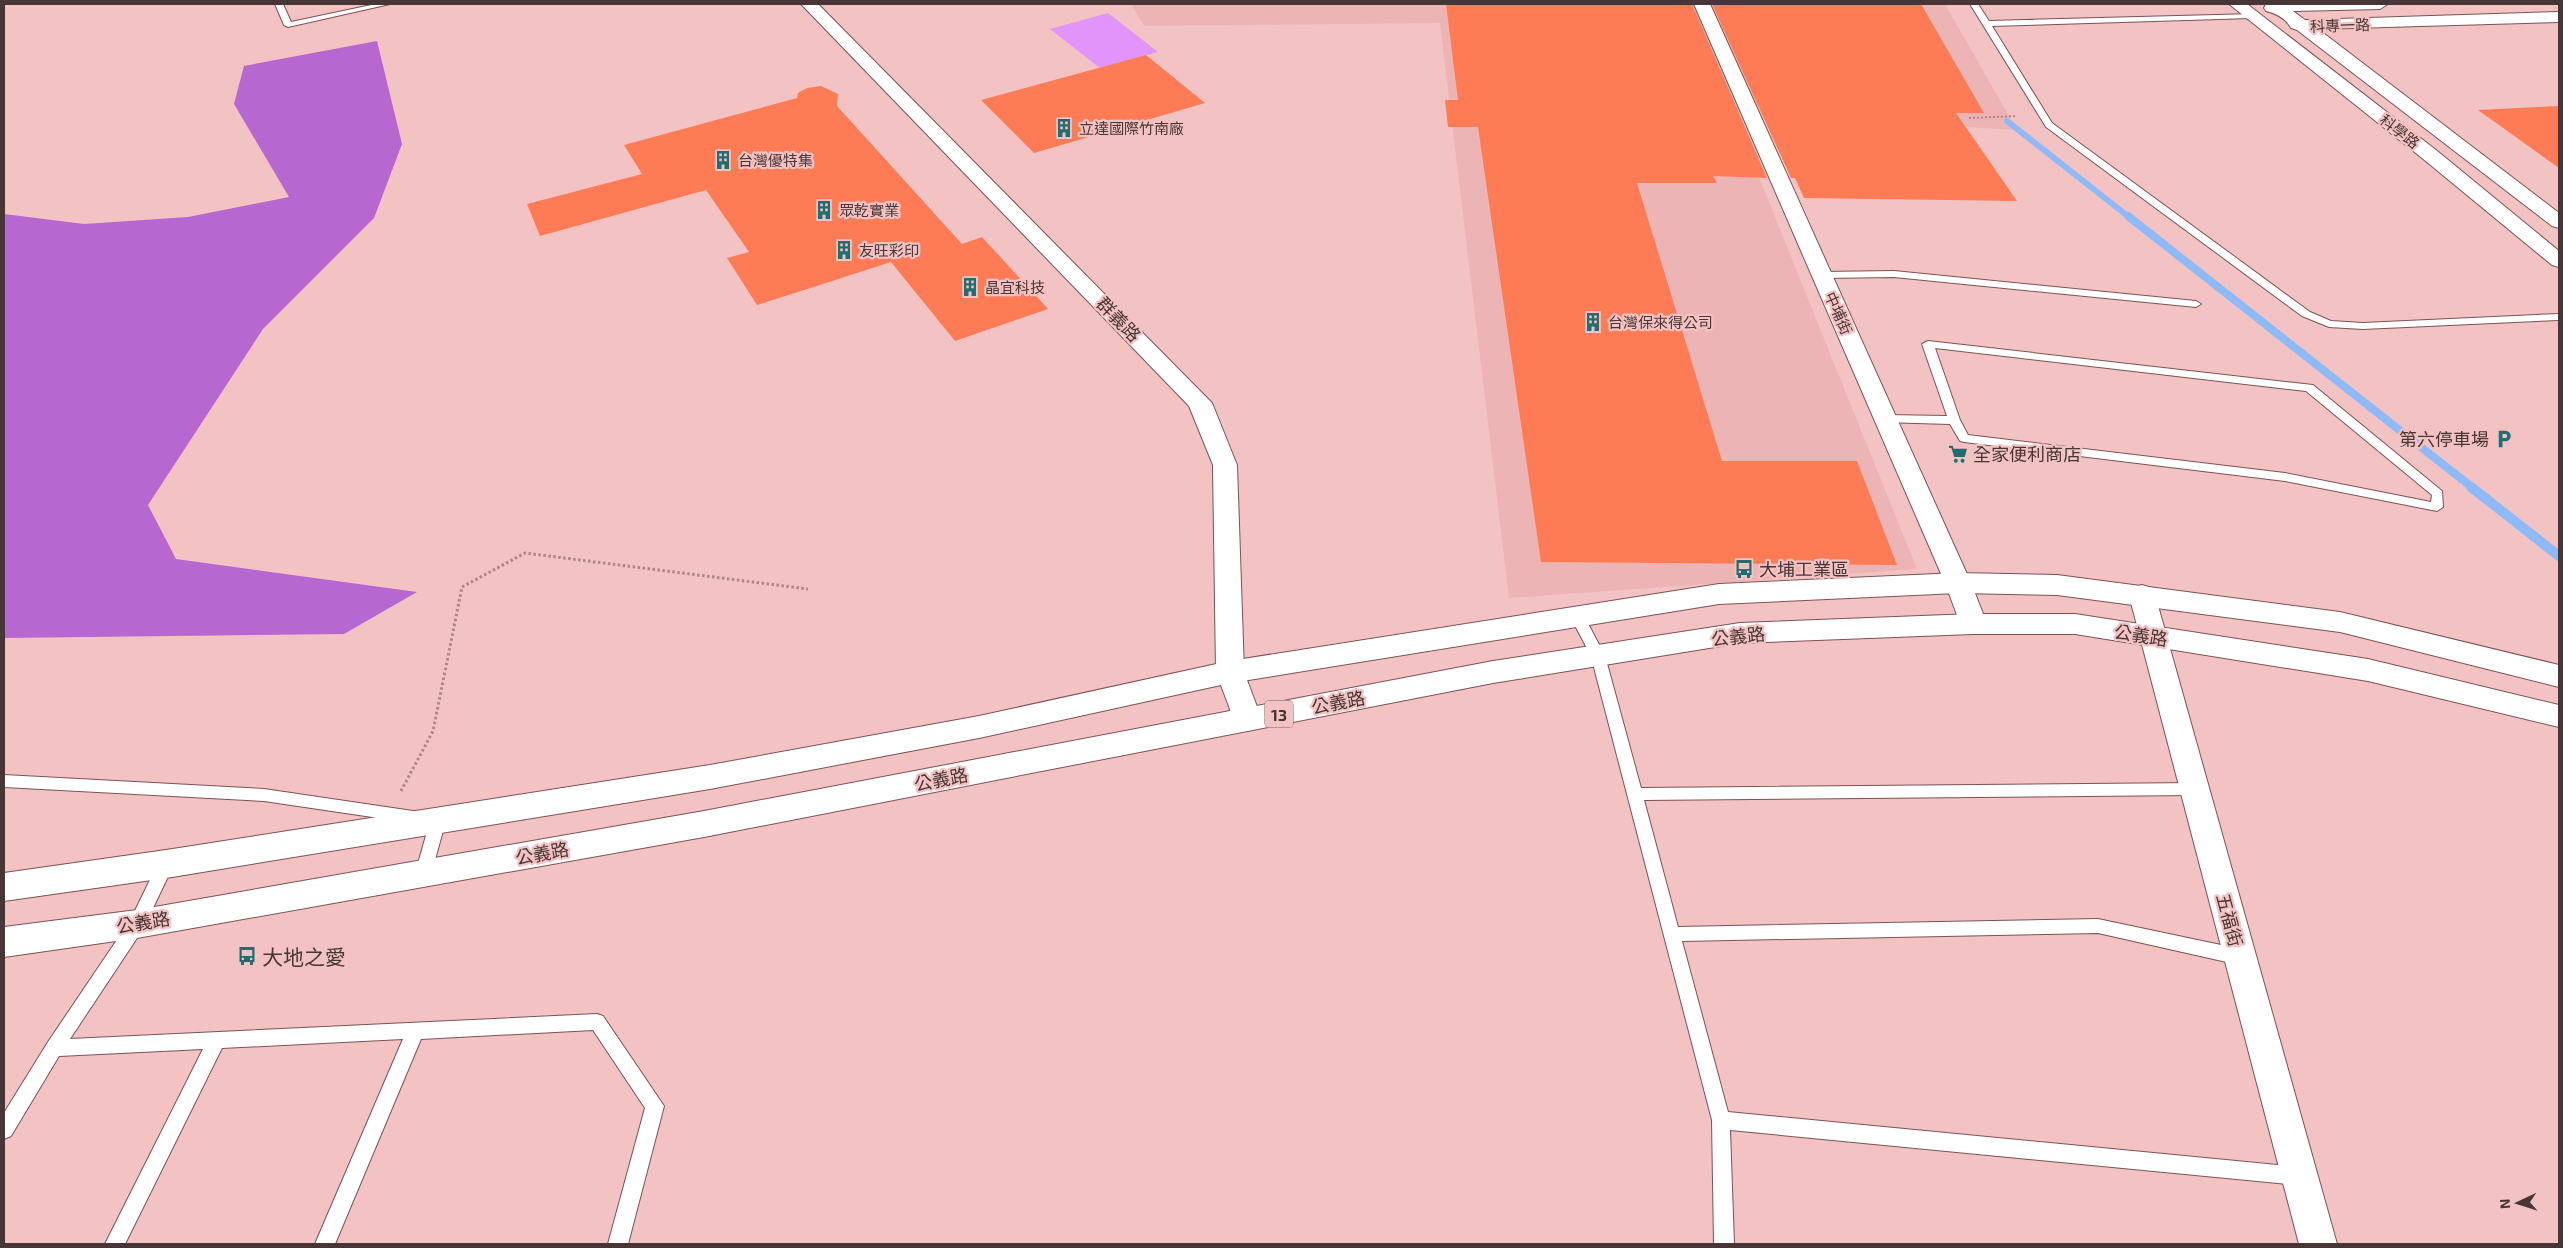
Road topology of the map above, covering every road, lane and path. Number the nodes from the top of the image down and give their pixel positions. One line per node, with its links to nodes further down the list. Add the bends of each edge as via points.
1 (279, 4): 2 (lane, via 288,25)
2 (386, 4)
3 (809, 4): 29 (street, 群義路, via 1200,403 1225,464)
4 (1702, 4): 17 (street, 中埔街)
5 (1974, 4): 11 (lane)
6 (2237, 4): 9 (street, 科學路)
7 (2380, 4): 8 (street, 科專一路)
8 (2276, 5): 9 (street, 科專一路); 12 (street, 科學路)
9 (2252, 16): 11 (lane); 12 (street, 科專一路); 16 (street, 科學路, via 2429,154)
10 (2559, 17): 12 (street, 科專一路)
11 (1988, 24): 13 (lane)
12 (2305, 26): 15 (street, 科學路)
13 (2043, 115): 14 (path); 19 (lane, via 2049,124 2249,273 2321,321 2363,326)
14 (1969, 118)
15 (2559, 222)
16 (2559, 261)
17 (1822, 275): 18 (lane, via 1894,274); 20 (street, 中埔街)
18 (2196, 304)
19 (2559, 317)
20 (1886, 419): 21 (lane); 22 (street, 中埔街)
21 (1954, 420): 21 (lane, via 1964,438 2285,477 2437,507 2438,494 2309,388 1928,344)
22 (1958, 583): 24 (street, via 2057,585); 25 (street, via 1719,594); 26 (street, 中埔街)
23 (808, 589): 36 (path, via 525,553 462,587 433,731)
24 (2142, 595): 27 (street, 五福街); 30 (street, via 2340,622)
25 (1578, 616): 28 (lane); 29 (street)
26 (1973, 624): 27 (street, 公義路 / 13, via 2075,624); 28 (street, 公義路 / 13, via 1740,633)
27 (2154, 637): 31 (street, 公義路 / 13, via 2368,670); 34 (street, 五福街)
28 (1598, 656): 32 (street, 公義路 / 13, via 1492,672); 35 (lane)
29 (1230, 672): 32 (street, 群義路); 37 (street, via 960,730 710,777)
30 (2559, 676)
31 (2559, 716)
32 (1246, 720): 39 (street, 公義路 / 13, via 704,824)
33 (4, 781): 36 (lane, via 264,795)
34 (2195, 789): 35 (lane); 44 (street, 五福街)
35 (1634, 794): 42 (lane)
36 (389, 813): 37 (lane)
37 (438, 820): 38 (street); 39 (lane)
38 (166, 864): 40 (street); 41 (lane)
39 (423, 874): 41 (street, 公義路 / 13)
40 (4, 887)
41 (137, 924): 43 (street, 公義路 / 13); 47 (lane)
42 (1672, 934): 44 (lane, via 2098,926); 48 (lane)
43 (4, 942)
44 (2240, 957): 50 (street, 五福街)
45 (415, 1031): 46 (lane); 52 (lane); 53 (lane, via 597,1022 655,1106)
46 (217, 1040): 47 (lane); 51 (lane)
47 (54, 1048): 49 (lane)
48 (1721, 1120): 50 (lane); 54 (lane)
49 (4, 1130)
50 (2300, 1176): 55 (street, 五福街)
51 (115, 1244)
52 (326, 1244)
53 (618, 1244)
54 (1724, 1244)
55 (2318, 1244)

